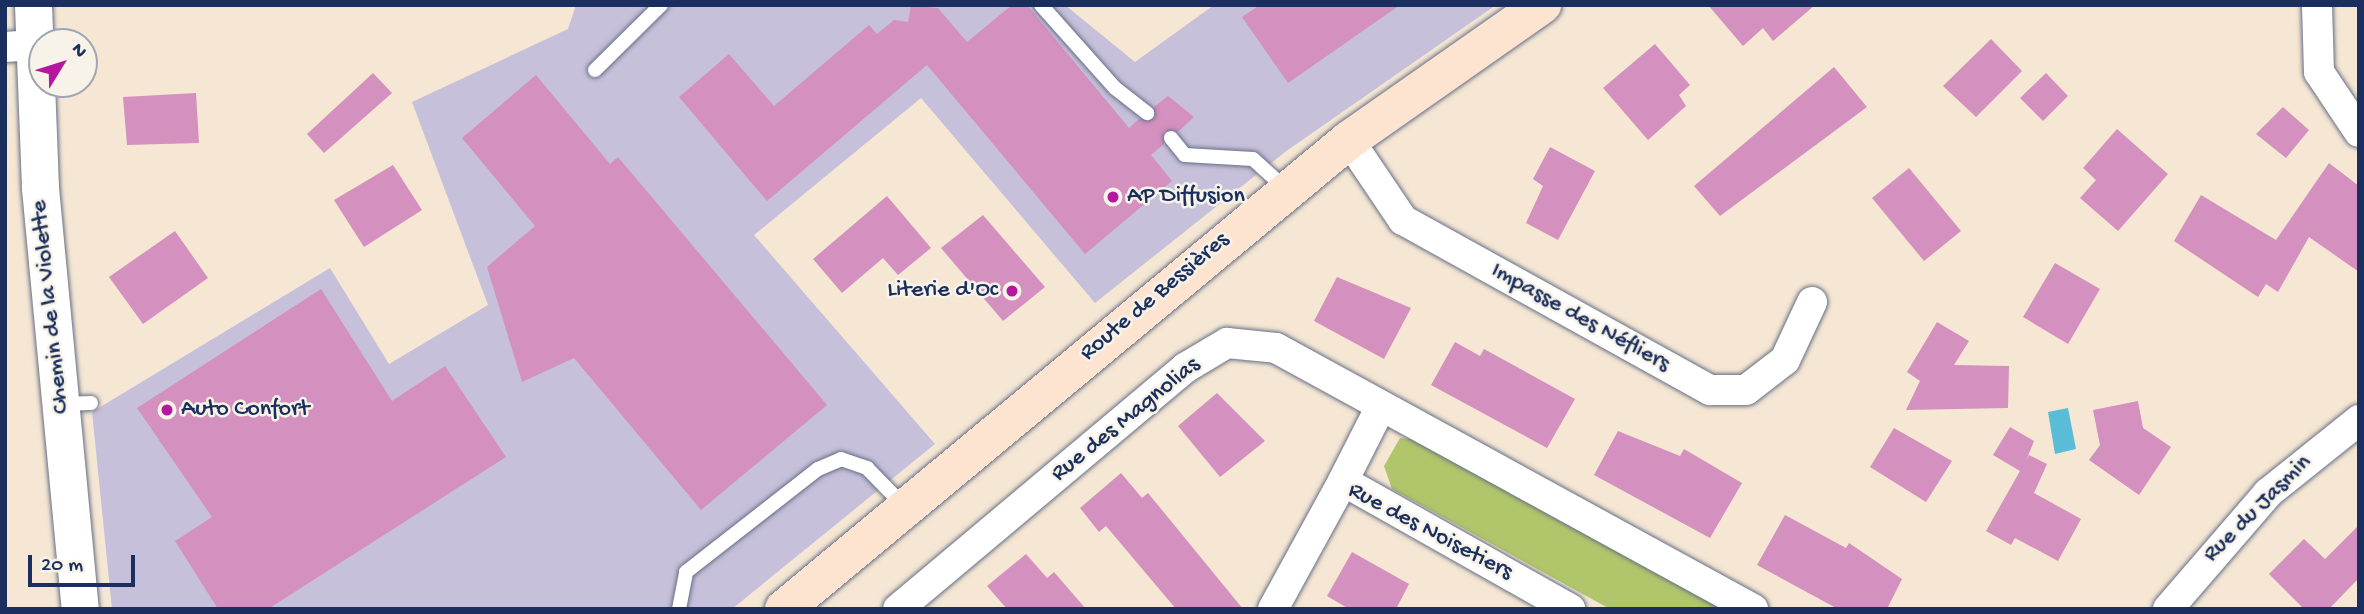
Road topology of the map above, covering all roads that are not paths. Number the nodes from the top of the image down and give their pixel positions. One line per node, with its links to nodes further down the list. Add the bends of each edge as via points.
1 (33, 5): 6 (street, Chemin de la Violette)
2 (662, 5): 7 (lane)
3 (1041, 5): 8 (lane, via 1115,88)
4 (1542, 5): 11 (main road, Route de Bessières)
5 (2318, 5): 9 (street, via 2319,72)
6 (20, 46): 18 (street, Chemin de la Violette, via 76,404)
7 (595, 70)
8 (1147, 113)
9 (2359, 132)
10 (1171, 138): 12 (lane, via 1185,155 1253,159)
11 (1349, 140): 12 (main road, Route de Bessières); 13 (street, Impasse des Néfliers, via 1403,220 1710,390 1746,390 1785,360)
12 (1287, 190): 17 (main road, Route de Bessières)
13 (1812, 302)
14 (1381, 406): 16 (street); 21 (street, Rue des Magnolias, via 1276,348 1227,343 1185,368); 24 (street, Rue des Magnolias)
15 (2359, 420): 25 (street, Rue du Jasmin, via 2268,493)
16 (1343, 481): 22 (street, Rue des Noisetiers); 23 (street, Rue des Noisetiers)
17 (905, 507): 19 (lane, via 867,468 841,459 818,469 686,572 677,597); 20 (main road, Route de Bessières)
18 (80, 609)
19 (679, 609)
20 (785, 609)
21 (898, 609)
22 (1273, 609)
23 (1570, 609)
24 (1753, 609)
25 (2168, 609)

